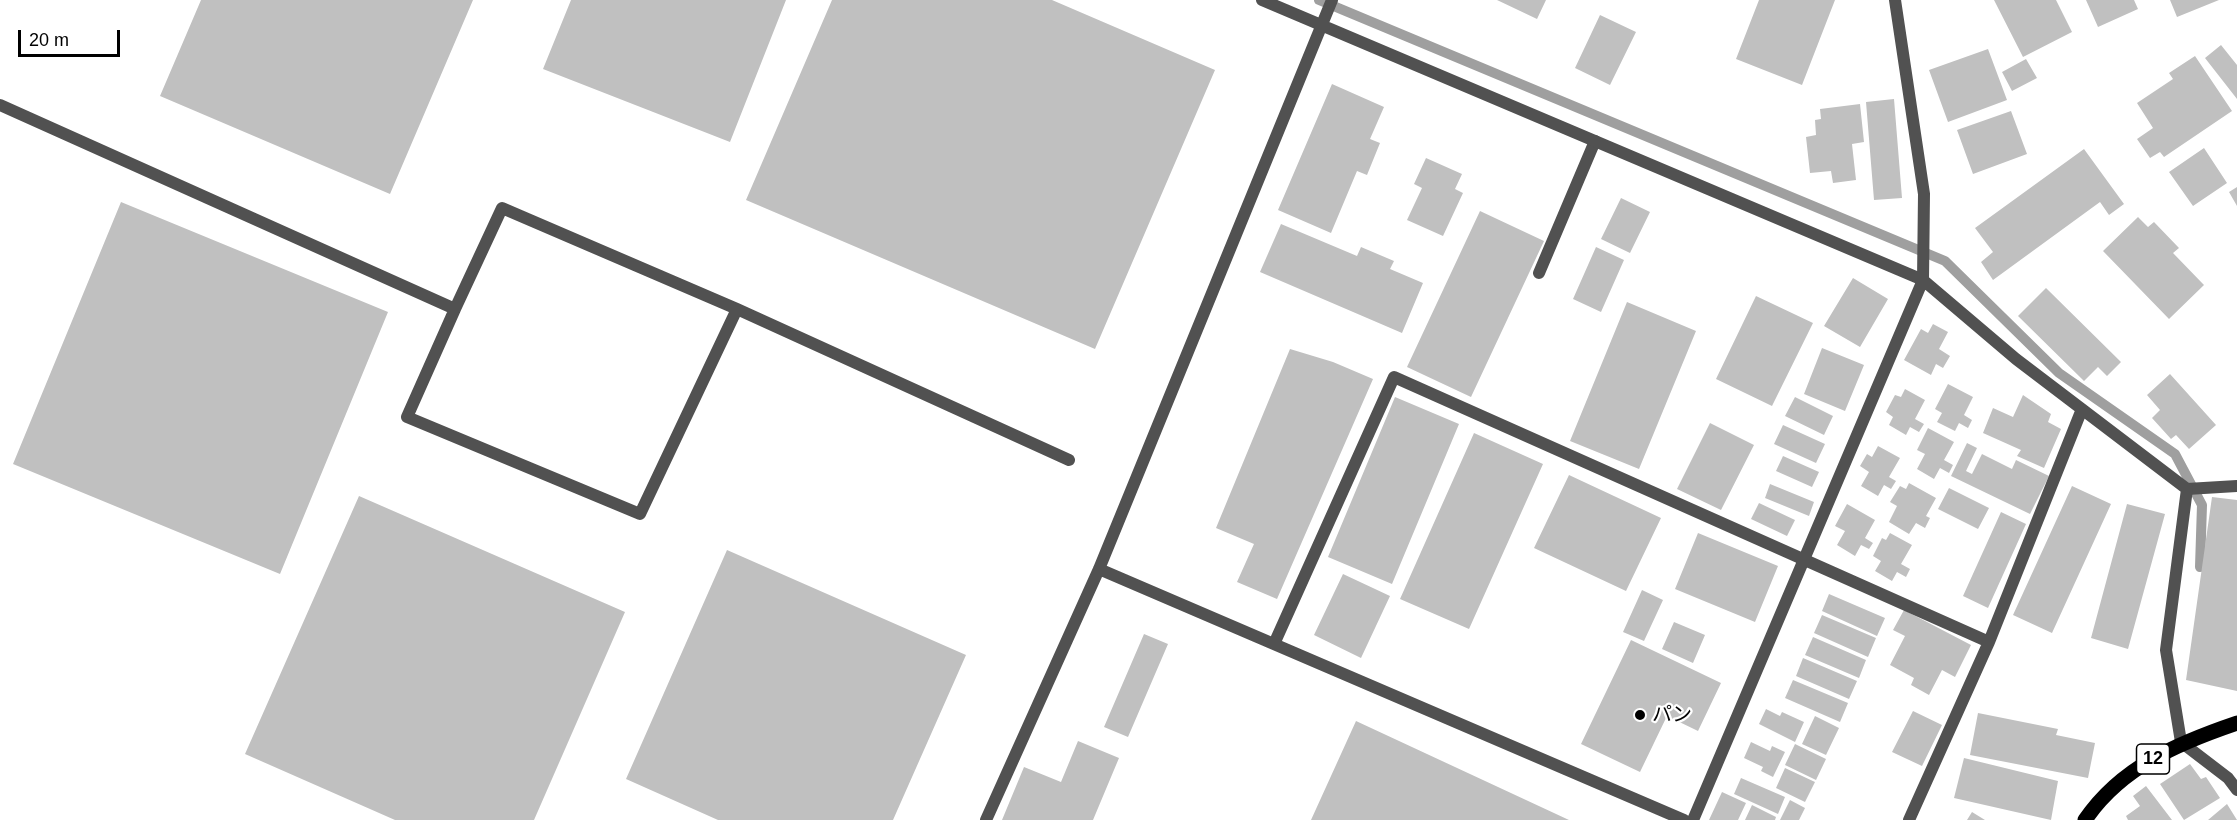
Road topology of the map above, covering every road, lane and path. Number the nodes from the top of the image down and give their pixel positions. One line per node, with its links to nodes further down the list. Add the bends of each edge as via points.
1 (1262, 0): 4 (street)
2 (1332, 0): 4 (street)
3 (1895, 0): 8 (street, via 1924,194)
4 (1321, 25): 6 (street); 16 (street)
5 (0, 105): 9 (street)
6 (1595, 141): 7 (street); 8 (street)
7 (1539, 273)
8 (1923, 280): 11 (street); 15 (street)
9 (455, 309): 10 (street, via 502,208); 10 (street, via 407,417 640,514)
10 (737, 309): 12 (street)
11 (2082, 409): 14 (street); 17 (street)
12 (1069, 460)
13 (2237, 486): 14 (street)
14 (2187, 489): 20 (street, via 2166,650)
15 (1803, 561): 17 (street); 18 (street, via 1394,377); 24 (street)
16 (1099, 569): 18 (street); 22 (street)
17 (1989, 642): 25 (street)
18 (1274, 644): 23 (street)
19 (2237, 723): 20 (main road, 12)
20 (2181, 742): 21 (street, via 2228,778); 26 (main road, 12, via 2127,774)
21 (2237, 790)
22 (986, 820)
23 (1684, 820)
24 (1693, 820)
25 (1909, 820)
26 (2085, 820)

